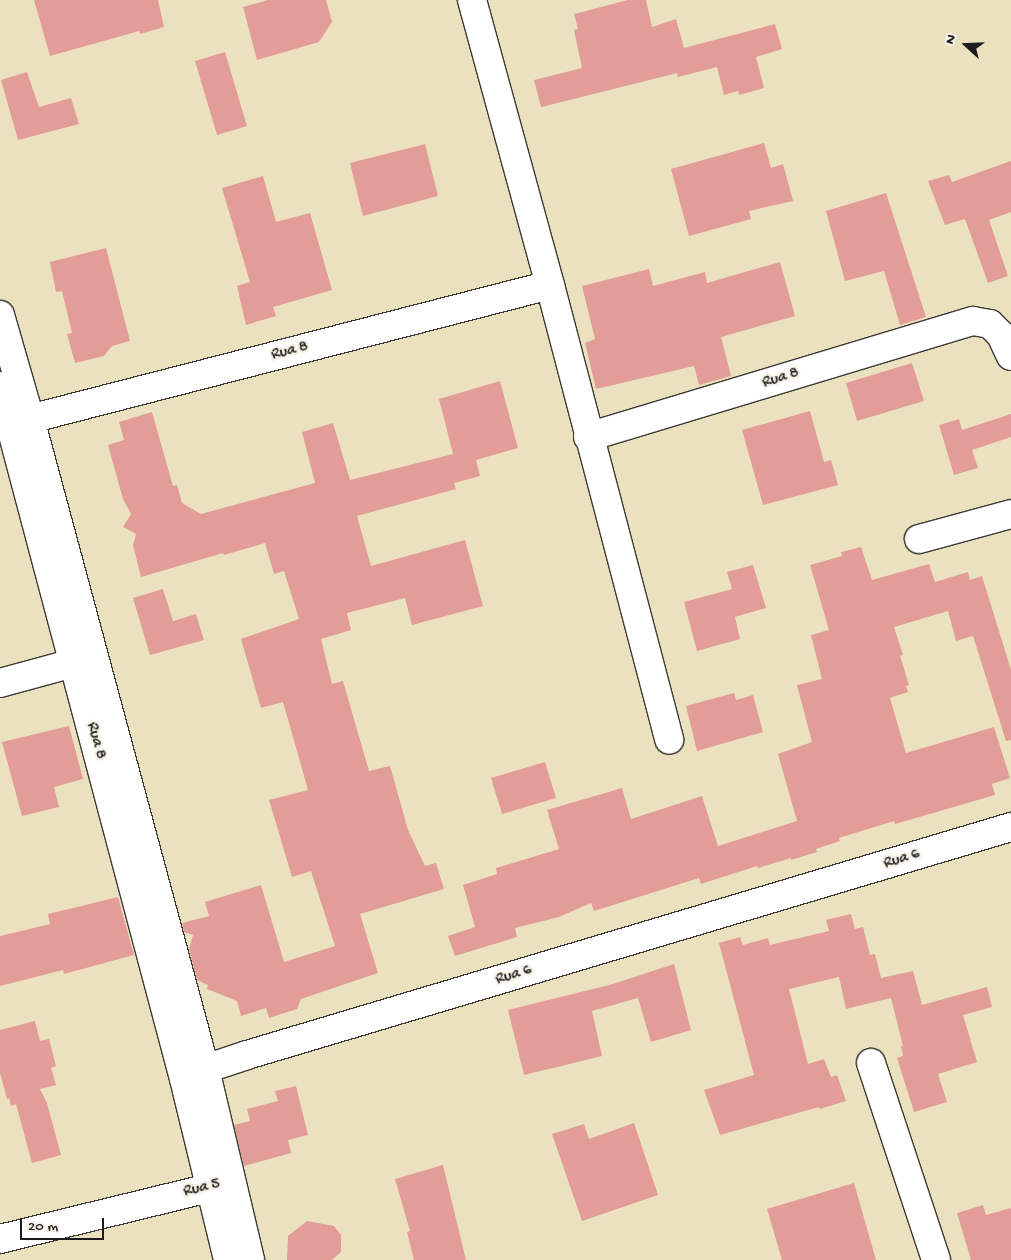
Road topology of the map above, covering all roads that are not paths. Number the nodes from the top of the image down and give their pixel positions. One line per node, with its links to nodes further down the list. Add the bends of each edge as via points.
1 (472, 0): 2 (street)
2 (550, 285): 6 (street, Rua 8); 7 (street)
3 (0, 314): 5 (street)
4 (1011, 356): 7 (street, Rua 8, via 1001,335 990,324 973,321)
5 (5, 388): 6 (street)
6 (20, 421): 10 (street, Rua 8)
7 (588, 437): 12 (street)
8 (1011, 514): 9 (street)
9 (919, 540)
10 (84, 660): 11 (street); 15 (street, Rua 8)
11 (0, 683)
12 (669, 740)
13 (1011, 827): 15 (street, Rua 6)
14 (871, 1063): 20 (street)
15 (194, 1074): 16 (street)
16 (220, 1185): 17 (street, Rua 5); 18 (street); 19 (street)
17 (0, 1239)
18 (228, 1260)
19 (250, 1260)
20 (936, 1260)

